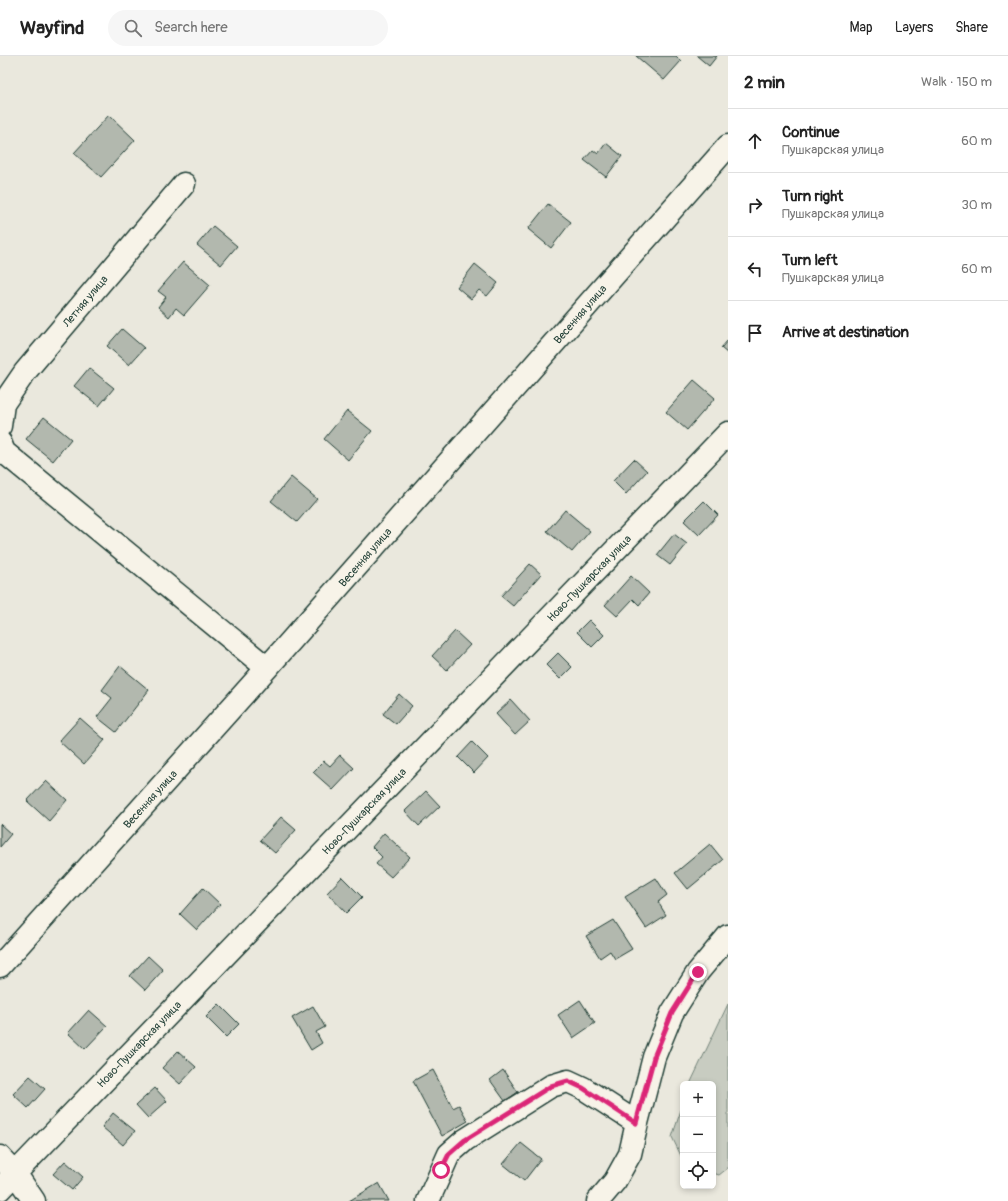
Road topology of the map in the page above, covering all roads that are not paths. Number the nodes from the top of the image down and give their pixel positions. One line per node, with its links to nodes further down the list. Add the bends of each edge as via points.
1 (728, 146): 6 (street, Весенняя улица)
2 (184, 184): 3 (street, Летняя улица, via 25,372 4,404)
3 (0, 426)
4 (728, 433): 11 (street, Ново-Пушкарская улица)
5 (2, 447): 6 (street)
6 (267, 668): 8 (street, Весенняя улица)
7 (728, 936): 9 (street, via 698,972 672,1013 654,1057)
8 (0, 966)
9 (636, 1123): 14 (street, via 568,1081 551,1086 465,1140 449,1154); 15 (street, via 630,1154 615,1181)
10 (0, 1157): 11 (street)
11 (15, 1173): 12 (street, Ново-Пушкарская улица); 13 (street)
12 (0, 1189)
13 (34, 1201)
14 (428, 1201)
15 (598, 1201)

